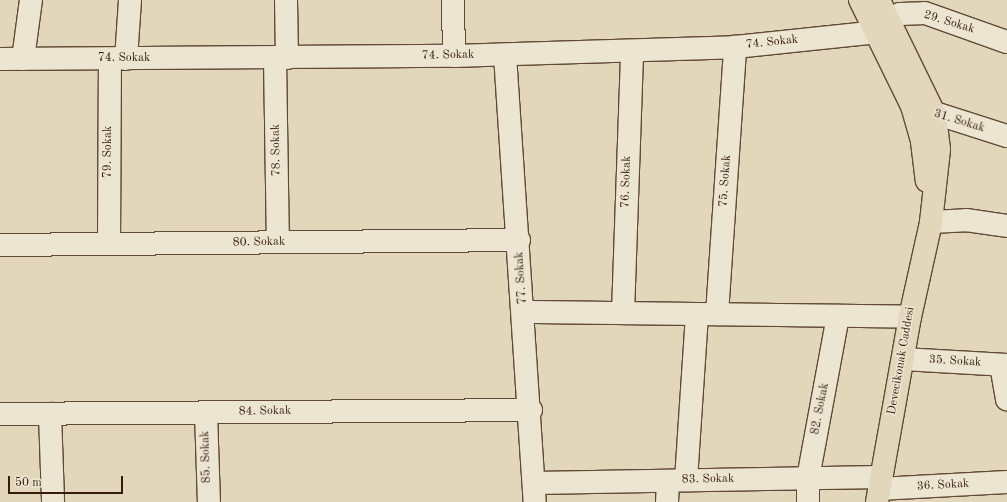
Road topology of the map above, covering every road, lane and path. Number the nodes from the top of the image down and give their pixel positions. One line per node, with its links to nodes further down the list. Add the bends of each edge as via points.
1 (31, 0): 16 (street)
2 (130, 0): 17 (street, 79. Sokak)
3 (286, 0): 14 (street, 78. Sokak)
4 (454, 0): 13 (street)
5 (860, 0): 8 (main road)
6 (879, 0): 8 (main road)
7 (928, 7): 8 (street, 29. Sokak, via 900,14); 9 (street, 29. Sokak)
8 (884, 26): 10 (street, 74. Sokak); 18 (main road); 19 (main road)
9 (1007, 42)
10 (735, 47): 11 (street, 74. Sokak); 29 (street, 75. Sokak)
11 (632, 52): 12 (street, 74. Sokak); 28 (street, 76. Sokak)
12 (505, 55): 13 (street, 74. Sokak); 23 (street, 77. Sokak)
13 (454, 56): 14 (street, 74. Sokak)
14 (281, 58): 17 (street, 74. Sokak); 24 (street, 78. Sokak)
15 (0, 59): 16 (street, 74. Sokak)
16 (23, 59): 17 (street, 74. Sokak)
17 (118, 59): 25 (street, 79. Sokak)
18 (912, 106): 19 (street, 31. Sokak); 21 (main road, via 922,142)
19 (935, 115): 20 (street, 31. Sokak); 21 (main road, via 939,149)
20 (1007, 136)
21 (931, 222): 22 (street, via 966,220); 31 (main road, Devecikonak Caddesi)
22 (1007, 226)
23 (519, 240): 24 (street, 80. Sokak); 27 (street, 77. Sokak)
24 (278, 242): 25 (street, 80. Sokak)
25 (109, 244): 26 (street, 80. Sokak)
26 (0, 245)
27 (524, 312): 28 (street); 35 (street, 77. Sokak)
28 (623, 313): 29 (street)
29 (707, 314): 30 (street); 40 (street, 75. Sokak)
30 (838, 316): 31 (street); 39 (street, 82. Sokak)
31 (910, 317): 32 (main road, Devecikonak Caddesi)
32 (904, 359): 33 (street, 35. Sokak); 42 (main road, Devecikonak Caddesi)
33 (1004, 365): 34 (street)
34 (1007, 399)
35 (531, 410): 36 (street, 84. Sokak); 43 (street, 77. Sokak)
36 (206, 413): 38 (street, 84. Sokak); 45 (street, 85. Sokak)
37 (0, 414): 38 (street, 84. Sokak)
38 (50, 414): 44 (street)
39 (808, 478): 40 (street, 83. Sokak); 42 (street, 83. Sokak); 47 (street, 82. Sokak)
40 (677, 480): 43 (street, 83. Sokak); 46 (street, 75. Sokak)
41 (1007, 482): 42 (street, 36. Sokak)
42 (879, 489)
43 (535, 492)
44 (52, 502)
45 (209, 502)
46 (667, 502)
47 (808, 502)

